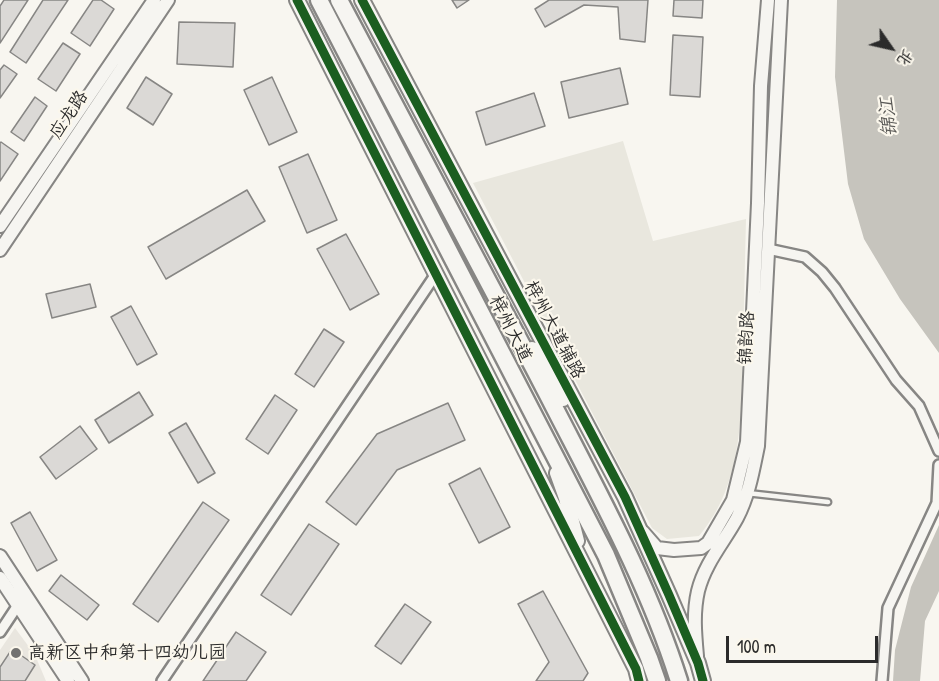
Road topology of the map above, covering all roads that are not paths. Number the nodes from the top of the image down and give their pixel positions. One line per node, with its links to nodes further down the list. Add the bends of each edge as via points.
1 (154, 0): 9 (street, 应龙路)
2 (168, 0): 11 (street, 应龙路)
3 (297, 0): 13 (main road)
4 (319, 0): 14 (highway, 梓州大道)
5 (339, 0): 12 (highway, 梓州大道)
6 (362, 0): 17 (main road, 梓州大道辅路)
7 (768, 0): 20 (street, 锦韵路, via 747,442 733,500 708,543 701,548 657,548)
8 (781, 0): 10 (street, 锦韵路)
9 (0, 226)
10 (768, 249): 15 (street, via 805,258 822,272 896,380 919,406); 18 (street, 锦韵路, via 758,446)
11 (0, 250)
12 (484, 273): 17 (main road); 33 (highway, 梓州大道, via 626,552 668,646)
13 (436, 274): 22 (main road); 30 (street)
14 (540, 429): 22 (main road, via 566,498); 32 (highway, 梓州大道, via 606,555)
15 (939, 451)
16 (939, 465): 35 (street, via 937,503 888,608)
17 (618, 484): 20 (main road, 梓州大道辅路)
18 (747, 493): 19 (lane); 26 (street, 锦韵路, via 738,517 705,568 698,592 694,623)
19 (828, 502)
20 (639, 528): 26 (main road, 梓州大道辅路)
21 (0, 556): 29 (street)
22 (583, 565): 27 (main road)
23 (0, 578): 24 (street)
24 (18, 605): 25 (street); 28 (street)
25 (0, 632)
26 (698, 663): 34 (main road, 梓州大道辅路)
27 (638, 675): 31 (street)
28 (68, 681)
29 (82, 681)
30 (162, 681)
31 (628, 681)
32 (657, 681)
33 (679, 681)
34 (703, 681)
35 (882, 681)

